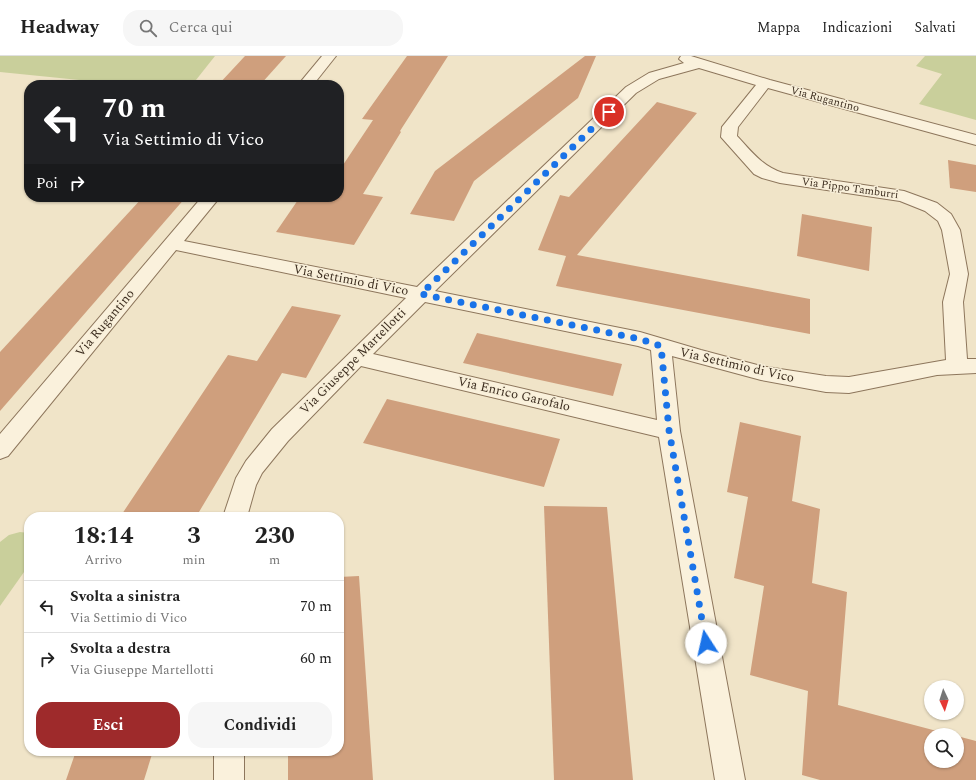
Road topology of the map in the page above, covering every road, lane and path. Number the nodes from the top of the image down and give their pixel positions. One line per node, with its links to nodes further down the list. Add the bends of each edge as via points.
1 (329, 56): 4 (street)
2 (674, 56): 3 (street, Via Rugantino)
3 (700, 63): 5 (street, Via Rugantino); 9 (street, Via Giuseppe Martellotti, via 654,76 631,90)
4 (309, 80)
5 (765, 83): 6 (street, Via Rugantino); 12 (street, Via Pippo Tamburri, via 730,127 728,137 760,170 780,178 904,196 927,205 945,218 951,230 959,274 953,302)
6 (976, 140)
7 (207, 202): 8 (street, Via Rugantino)
8 (172, 244): 9 (street, Via Settimio di Vico); 14 (street, Via Rugantino)
9 (421, 294): 10 (street, Via Settimio di Vico, via 640,339); 11 (street, Via Giuseppe Martellotti)
10 (661, 346): 12 (street, Via Settimio di Vico, via 761,373 832,384 849,385 937,368); 13 (street)
11 (358, 358): 13 (street, Via Enrico Garofalo); 15 (street, Via Giuseppe Martellotti, via 309,404 265,452 244,485)
12 (967, 366)
13 (669, 430): 18 (street)
14 (0, 450)
15 (236, 512)
16 (230, 756): 17 (street)
17 (229, 780)
18 (730, 780)

